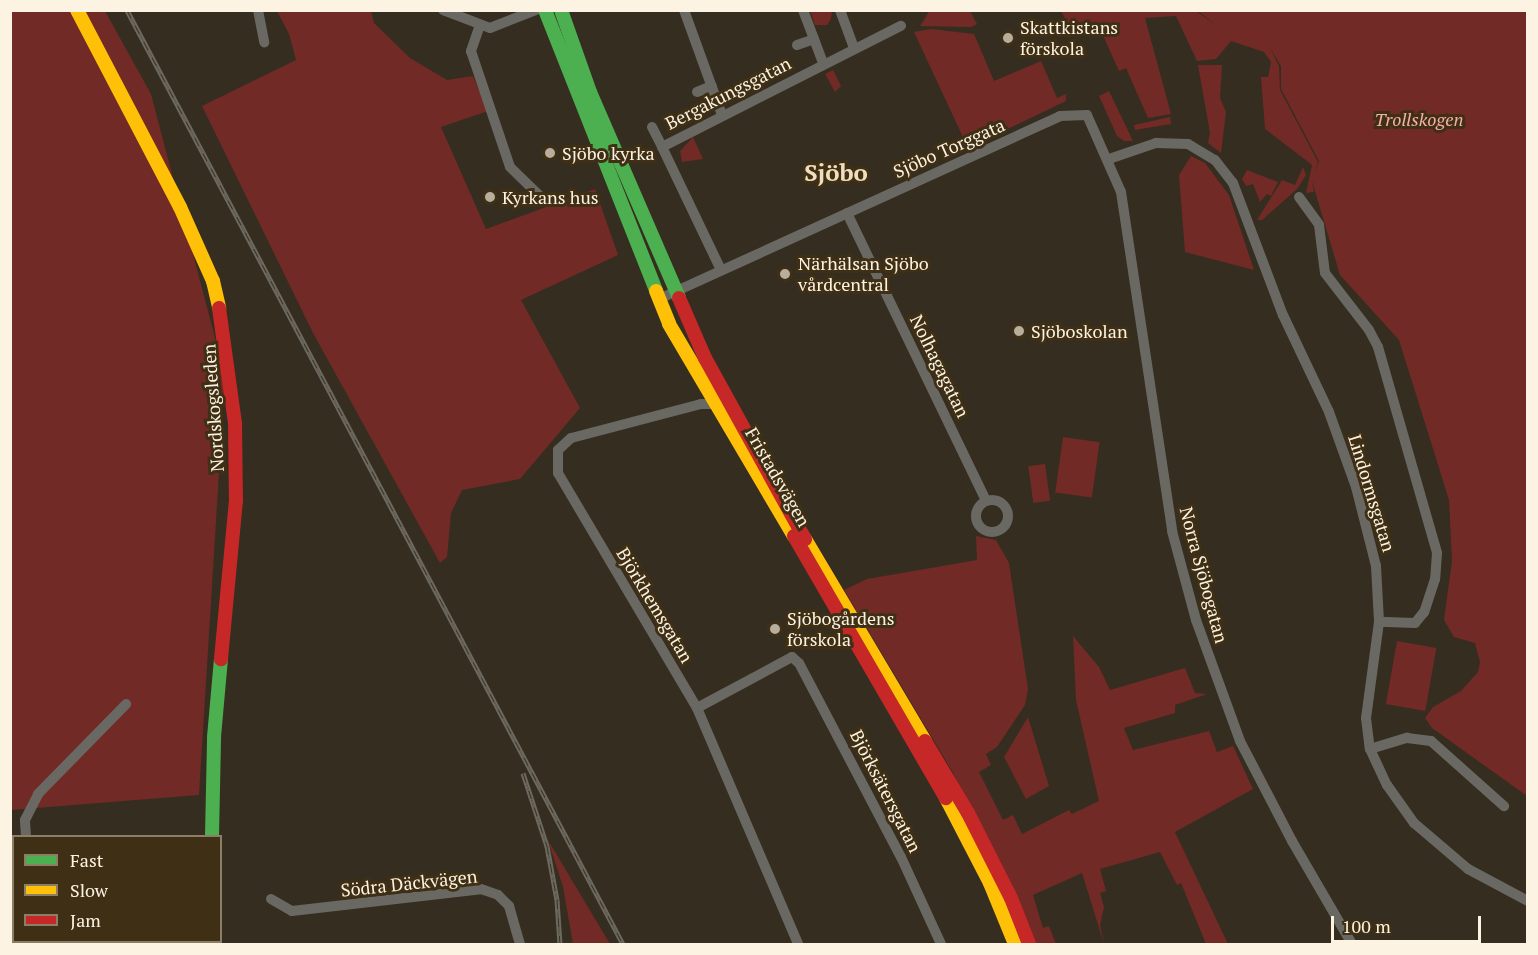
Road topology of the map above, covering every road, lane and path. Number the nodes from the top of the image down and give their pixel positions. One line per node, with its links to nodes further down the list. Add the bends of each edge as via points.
1 (77, 10): 39 (street, Nordskogsleden, via 180,207 213,281 226,336 235,423 236,512 214,737)
2 (258, 10): 13 (street)
3 (442, 10): 10 (street)
4 (536, 10): 10 (street, via 490,28)
5 (545, 10): 29 (street, Fristadsvägen)
6 (561, 10): 28 (street, Fristadsvägen, via 590,92)
7 (684, 10): 17 (street)
8 (803, 10): 12 (street)
9 (840, 10): 15 (street)
10 (480, 25): 25 (street, via 471,51 510,167)
11 (901, 26): 15 (street, Bergakungsgatan)
12 (814, 39): 14 (street); 16 (street)
13 (264, 42)
14 (797, 45)
15 (854, 48): 16 (street, Bergakungsgatan)
16 (823, 63): 19 (street, Bergakungsgatan)
17 (713, 78): 18 (street); 19 (street)
18 (697, 92)
19 (722, 115): 22 (street, Bergakungsgatan)
20 (1090, 118): 23 (street, Norra Sjöbogatan); 26 (street, Sjöbo Torggata, via 1080,112 1060,116)
21 (652, 127): 22 (street)
22 (662, 147): 27 (street, Bergakungsgatan)
23 (1109, 159): 33 (street, Lindormsgatan, via 1156,143 1188,144 1215,160 1233,183 1356,487 1377,566); 42 (street, Norra Sjöbogatan, via 1125,216 1172,531 1196,620 1240,741)
24 (1299, 197): 33 (street, via 1319,225 1325,273 1378,347 1437,553 1435,579 1424,612 1415,623)
25 (545, 201)
26 (847, 213): 27 (street, Sjöbo Torggata); 32 (street, Nolhagagatan)
27 (721, 270): 28 (street, Sjöbo Torggata)
28 (674, 292): 29 (street, Sjöbo Torggata); 31 (street, Fristadsvägen)
29 (659, 299): 30 (street, Fristadsvägen)
30 (714, 404): 31 (street, Björkhemsgatan); 35 (street, Björkhemsgatan, via 701,404 571,438 558,450 556,458 560,478); 46 (street, Fristadsvägen, via 928,764 990,883)
31 (730, 405): 47 (street, Fristadsvägen, via 968,813 1011,898)
32 (986, 501)
33 (1379, 621): 36 (street, Lindormsgatan, via 1366,718)
34 (126, 704): 38 (street, via 38,794 25,820)
35 (698, 708): 44 (street, Björkhemsgatan); 45 (street, Björksätersgatan, via 792,657 820,700 867,790)
36 (1370, 749): 37 (street, via 1407,738 1431,741); 41 (street, Lindormsgatan, via 1387,785 1414,823 1468,869)
37 (1504, 806)
38 (26, 835)
39 (212, 835)
40 (271, 899): 43 (street, Södra Däckvägen, via 292,911 481,890 498,895 509,906)
41 (1527, 901)
42 (1350, 941): 48 (street)
43 (520, 945)
44 (798, 945)
45 (941, 945)
46 (1015, 945)
47 (1029, 945)
48 (1338, 945)

